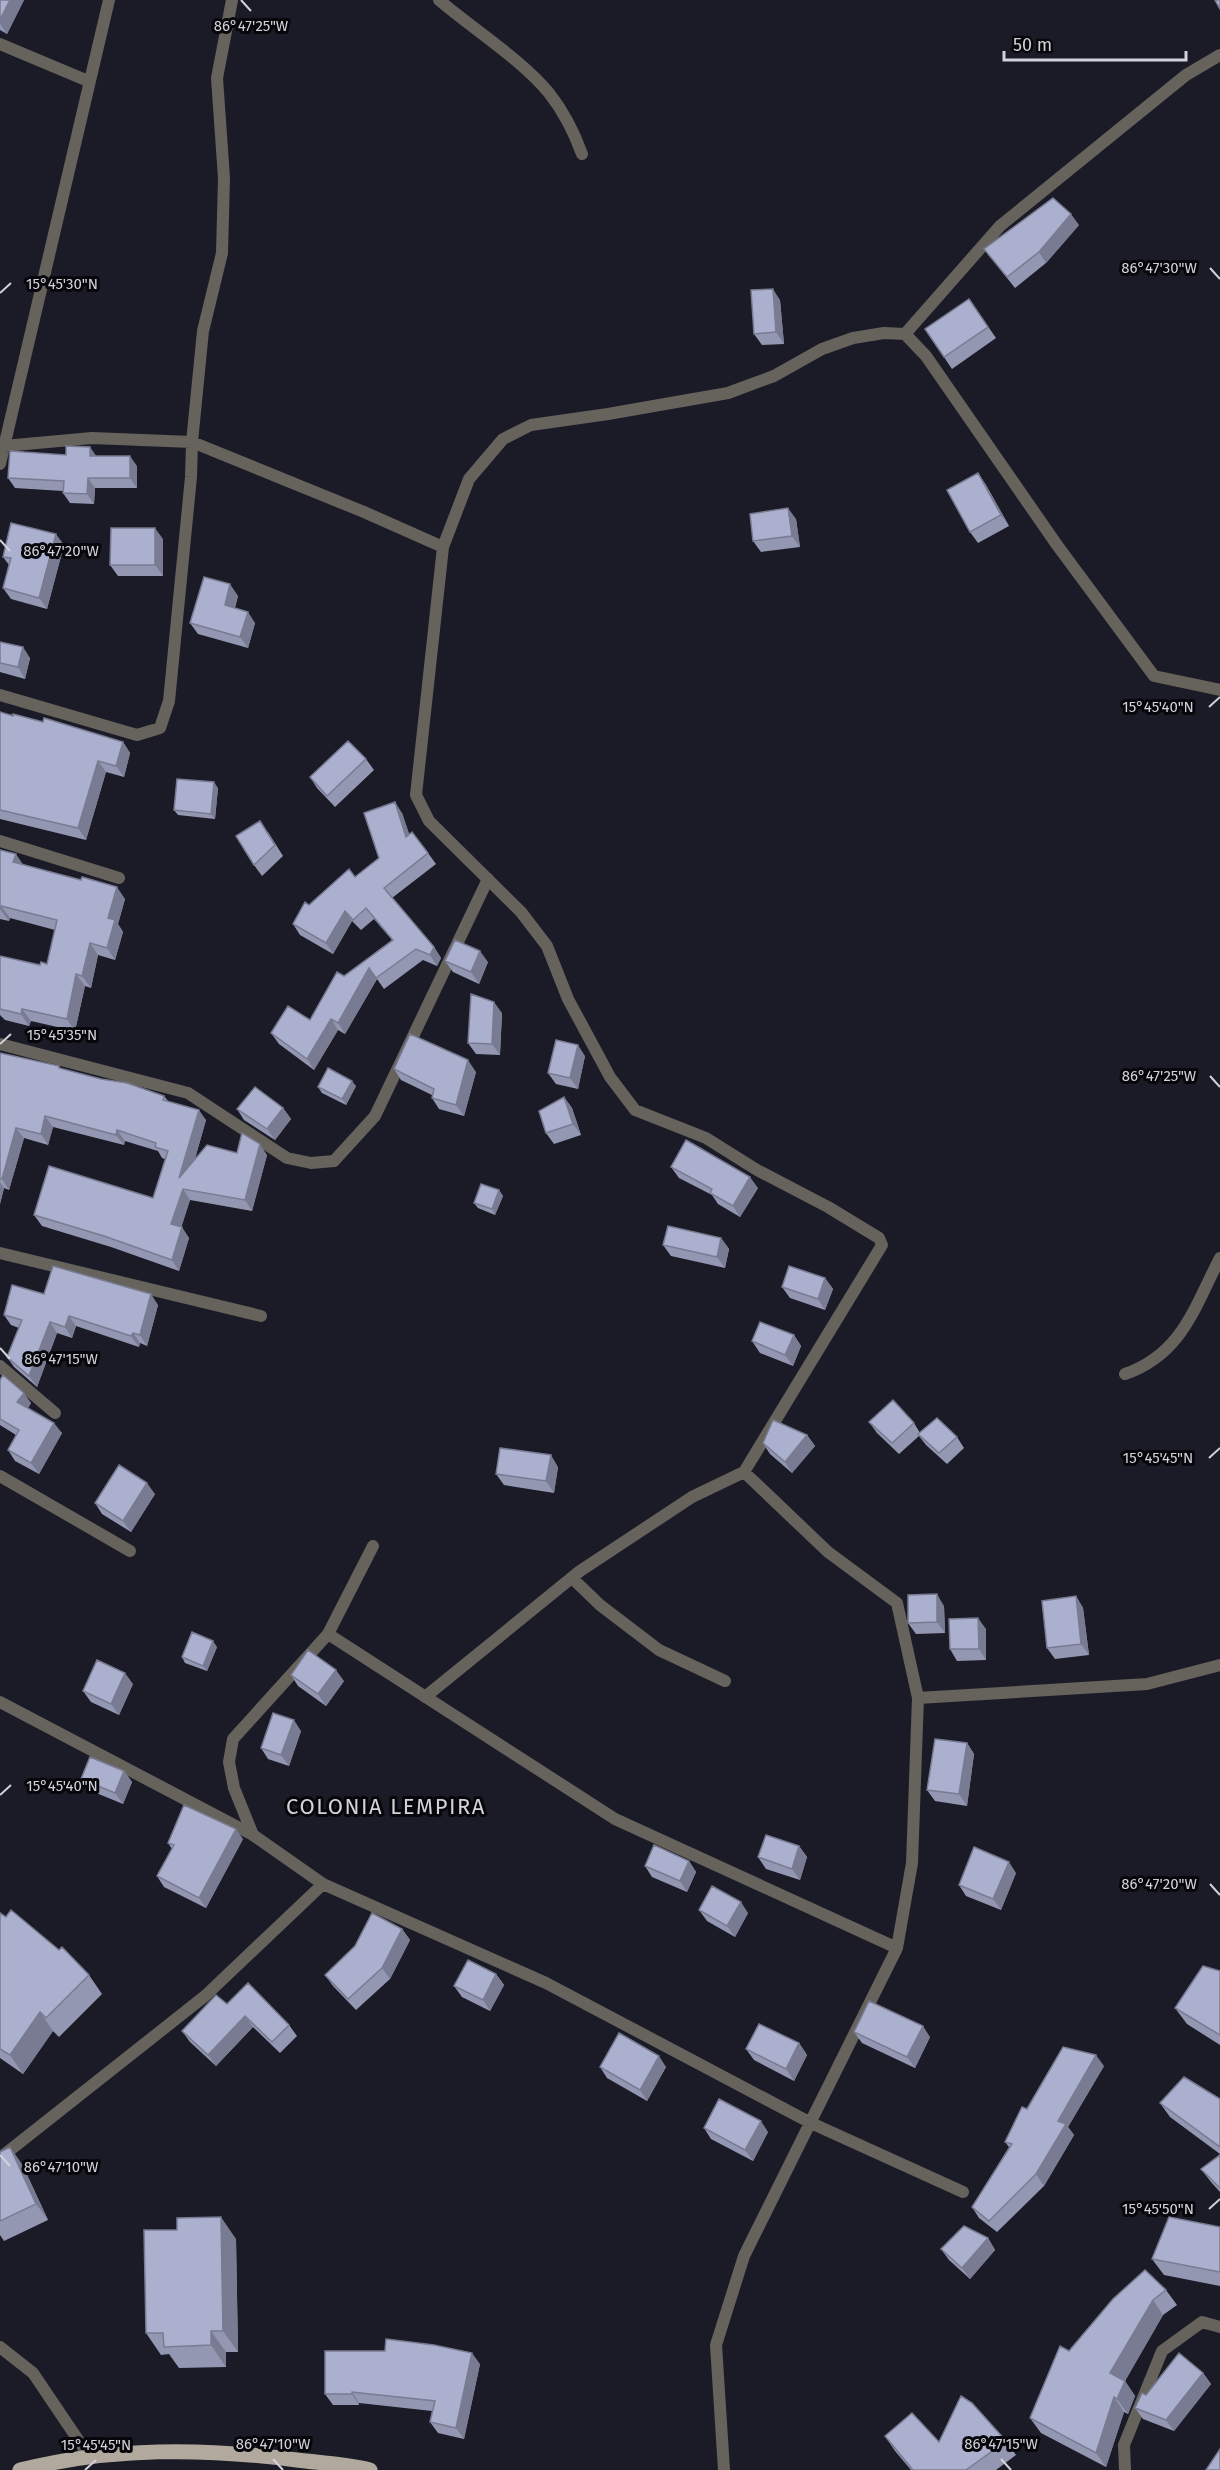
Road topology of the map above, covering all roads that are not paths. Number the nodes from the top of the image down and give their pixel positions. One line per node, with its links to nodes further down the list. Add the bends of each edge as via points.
1 (109, 0): 6 (street)
2 (232, 0): 9 (street, via 217,78 224,178 222,253 202,332)
3 (439, 0): 7 (street, via 549,92 572,128)
4 (0, 44): 6 (street)
5 (1220, 56): 8 (street, via 1186,75 1000,226)
6 (88, 81): 10 (street)
7 (582, 154)
8 (904, 334): 12 (street, via 853,338 728,393 531,424 503,439 469,479); 13 (street, via 926,356 1057,545 1155,676)
9 (192, 442): 10 (street, via 92,438); 12 (street); 14 (street, via 169,701 160,728 137,735)
10 (4, 446): 11 (street)
11 (0, 464)
12 (443, 547): 17 (street, via 416,795 429,821)
13 (1220, 690)
14 (0, 695)
15 (0, 841): 16 (street)
16 (119, 878)
17 (488, 879): 18 (street, via 375,1116 334,1161 311,1163 287,1158 188,1093); 25 (street, via 547,946 568,999 610,1077 635,1110 706,1138 879,1238 882,1245)
18 (0, 1044)
19 (0, 1253): 21 (street)
20 (1220, 1258): 23 (street, via 1179,1335 1164,1354)
21 (261, 1316)
22 (0, 1366): 24 (street)
23 (1125, 1374)
24 (55, 1413)
25 (744, 1473): 29 (street, via 692,1497); 34 (street, via 828,1552 897,1603)
26 (0, 1476): 28 (street)
27 (373, 1546): 30 (street)
28 (130, 1551)
29 (572, 1578): 32 (street, via 659,1650); 33 (street)
30 (327, 1634): 33 (street); 36 (street, via 233,1739 229,1762)
31 (1220, 1665): 34 (street, via 1147,1684)
32 (725, 1681)
33 (425, 1697): 38 (street, via 615,1819)
34 (918, 1698): 38 (street, via 912,1863)
35 (0, 1702): 36 (street)
36 (253, 1835): 37 (street)
37 (323, 1884): 39 (street, via 546,1983); 40 (street, via 205,1996)
38 (897, 1948): 39 (street)
39 (811, 2123): 41 (street); 47 (street, via 744,2256 716,2345)
40 (0, 2157)
41 (963, 2192)
42 (1220, 2327): 48 (street, via 1202,2322 1162,2351 1124,2445)
43 (0, 2347): 44 (street, via 33,2373)
44 (89, 2457): 45 (main road); 46 (main road, via 195,2450)
45 (20, 2470)
46 (370, 2470)
47 (724, 2470)
48 (1125, 2470)

